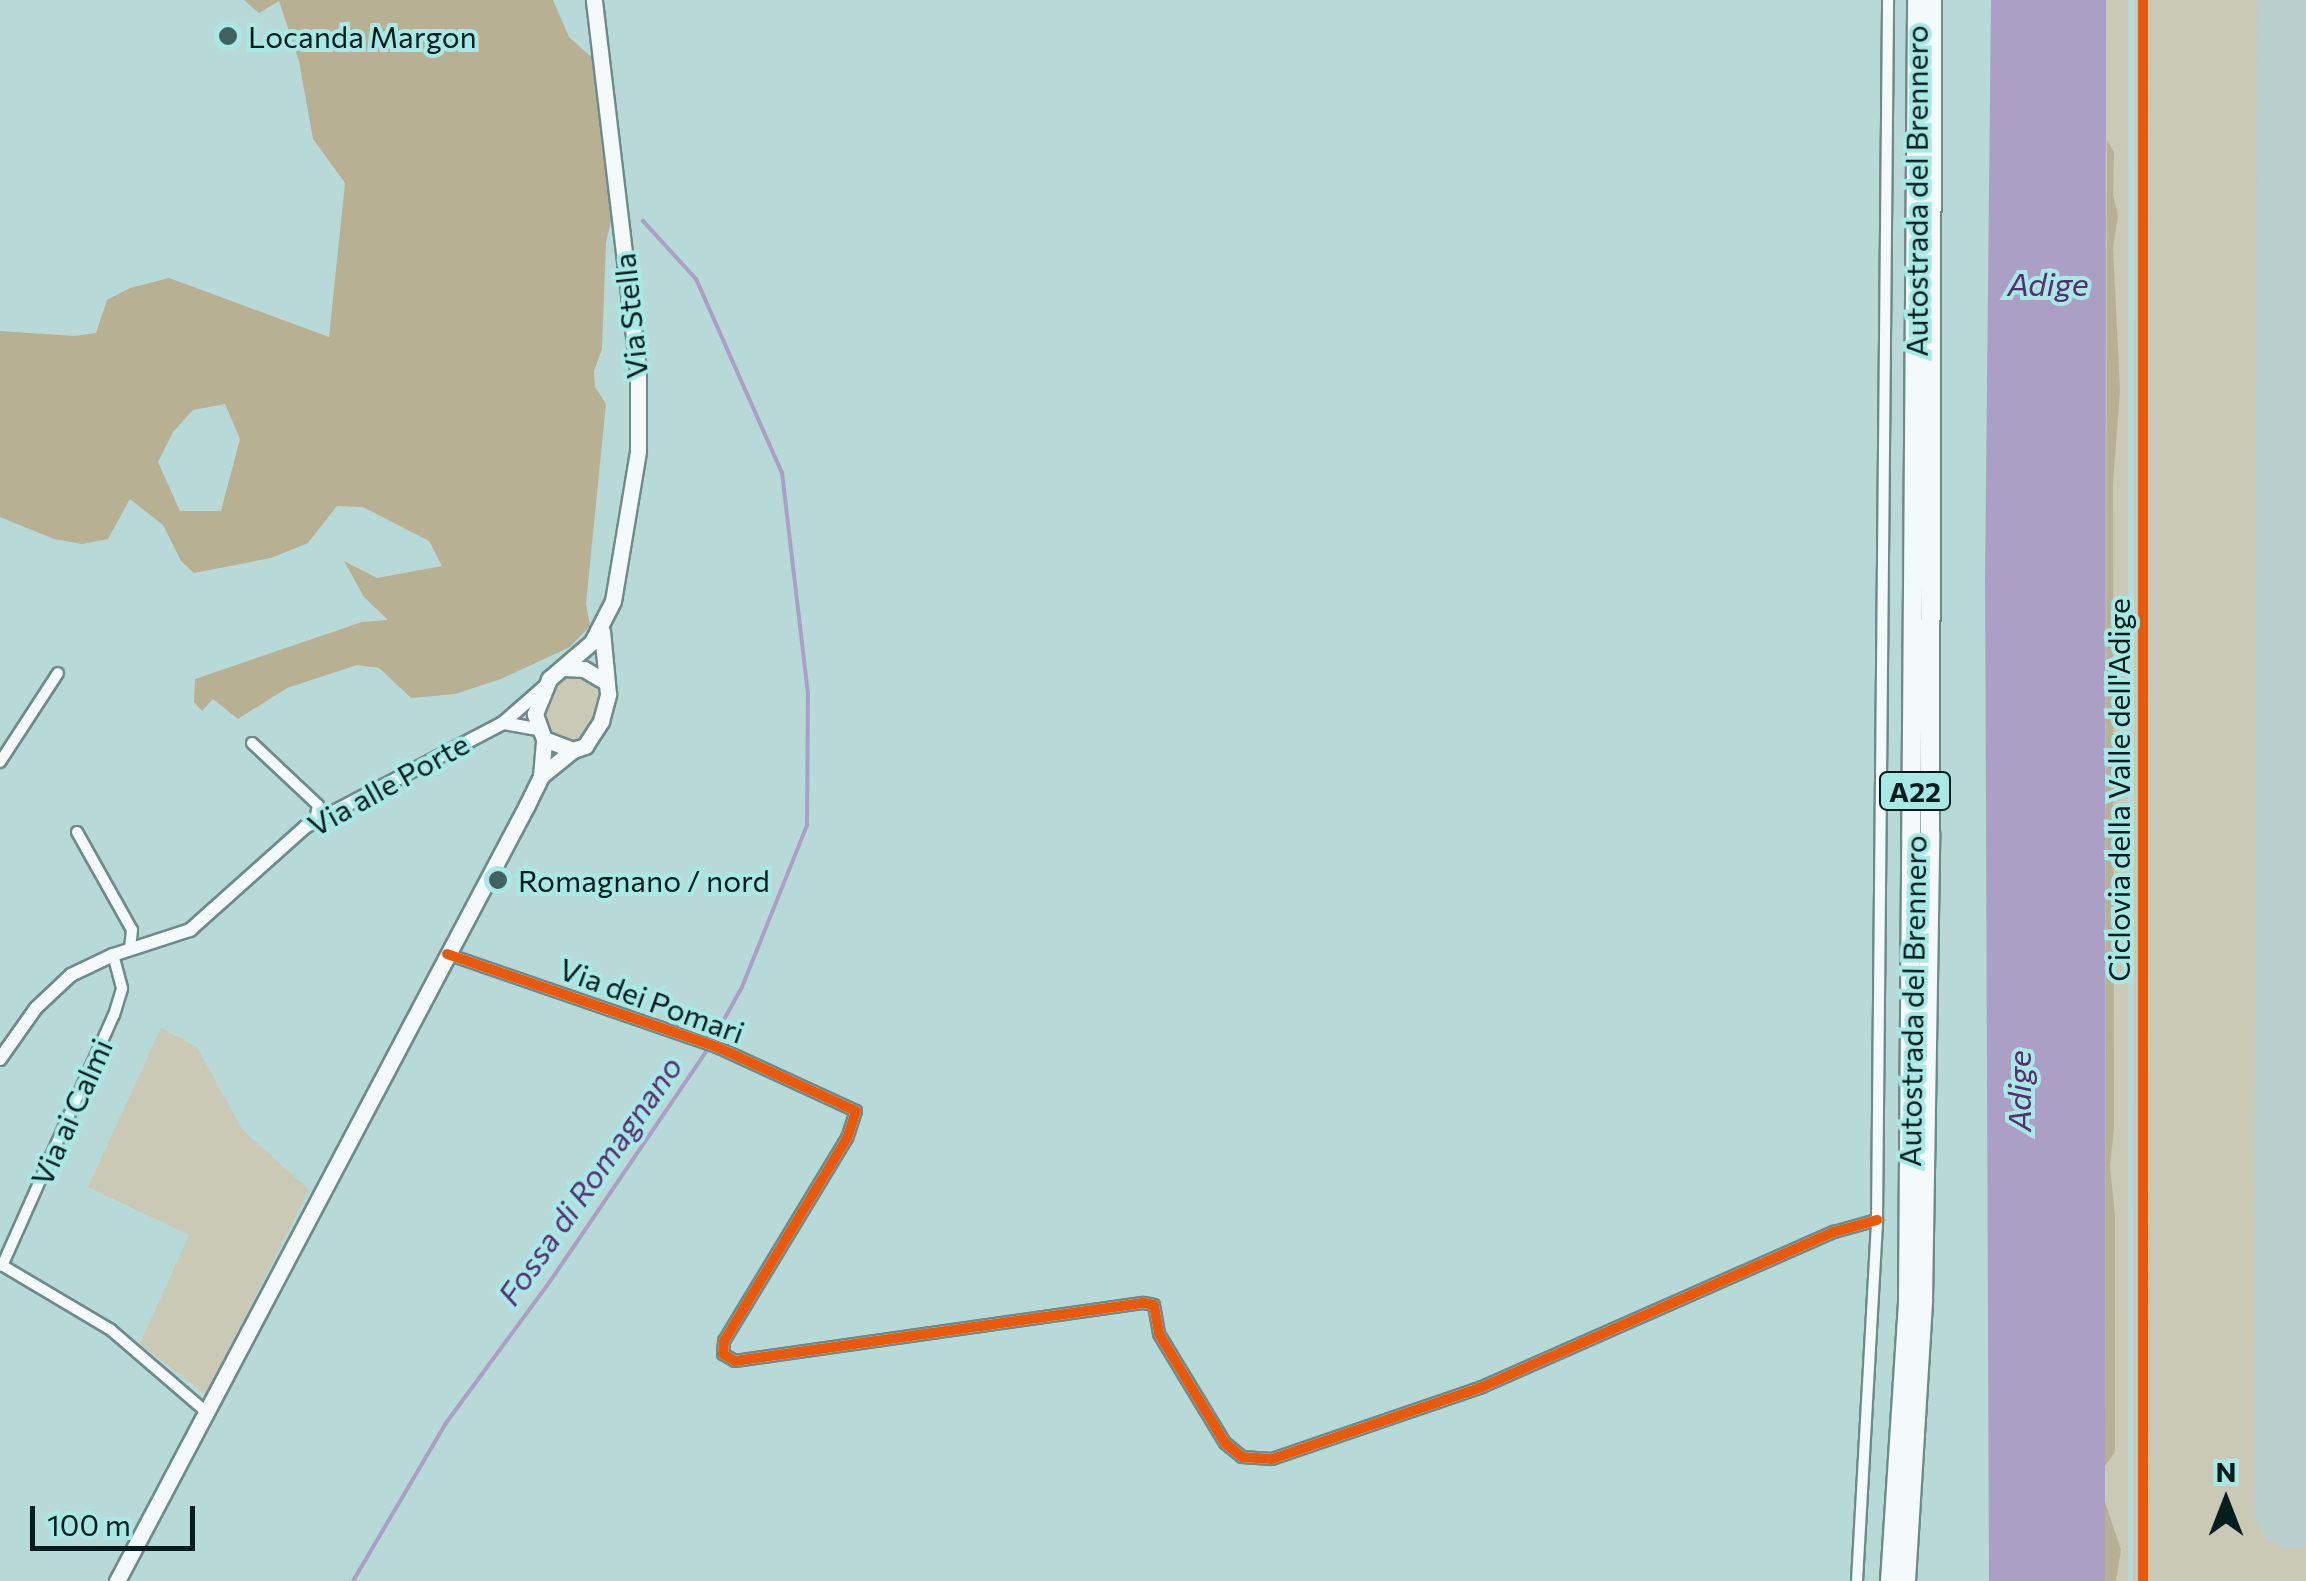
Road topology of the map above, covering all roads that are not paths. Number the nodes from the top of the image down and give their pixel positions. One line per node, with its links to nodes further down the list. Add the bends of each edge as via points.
1 (594, 0): 5 (main road, Via Stella, via 638,386 634,494 614,601)
2 (1888, 0): 22 (street)
3 (1917, 0): 27 (highway, Autostrada del Brennero / A22, via 1909,1263)
4 (1932, 0): 28 (highway, Autostrada del Brennero / A22, via 1923,1281)
5 (602, 629): 6 (main road, Via Stella); 8 (main road, Via Stella)
6 (564, 668): 8 (main road, via 584,668); 9 (main road)
7 (58, 673): 14 (street)
8 (604, 681): 13 (main road, via 601,720 585,746)
9 (543, 688): 10 (street, Via alle Porte); 11 (main road, via 534,714)
10 (502, 722): 11 (street, Via alle Porte); 16 (street, Via alle Porte)
11 (541, 734): 13 (main road); 15 (main road)
12 (252, 743): 16 (street, via 318,805)
13 (573, 750): 15 (main road)
14 (0, 762)
15 (541, 776): 19 (main road)
16 (315, 821): 18 (street, Via alle Porte, via 190,930)
17 (77, 832): 18 (street, via 132,930)
18 (130, 950): 20 (street, Via alle Porte)
19 (447, 954): 22 (street, Via dei Pomari, via 717,1046 856,1111 847,1138 724,1341 723,1354 735,1361 1144,1303 1154,1305 1159,1334 1225,1444 1242,1457 1272,1459 1482,1387 1834,1232); 24 (main road)
20 (113, 955): 21 (street, Via alle Porte, via 50,992); 23 (street, Via ai Calmi, via 122,988 114,1015)
21 (0, 1059)
22 (1877, 1220): 26 (street)
23 (1, 1265): 24 (street, via 110,1330)
24 (204, 1410): 25 (main road)
25 (116, 1581)
26 (1857, 1581)
27 (1890, 1581)
28 (1906, 1581)

